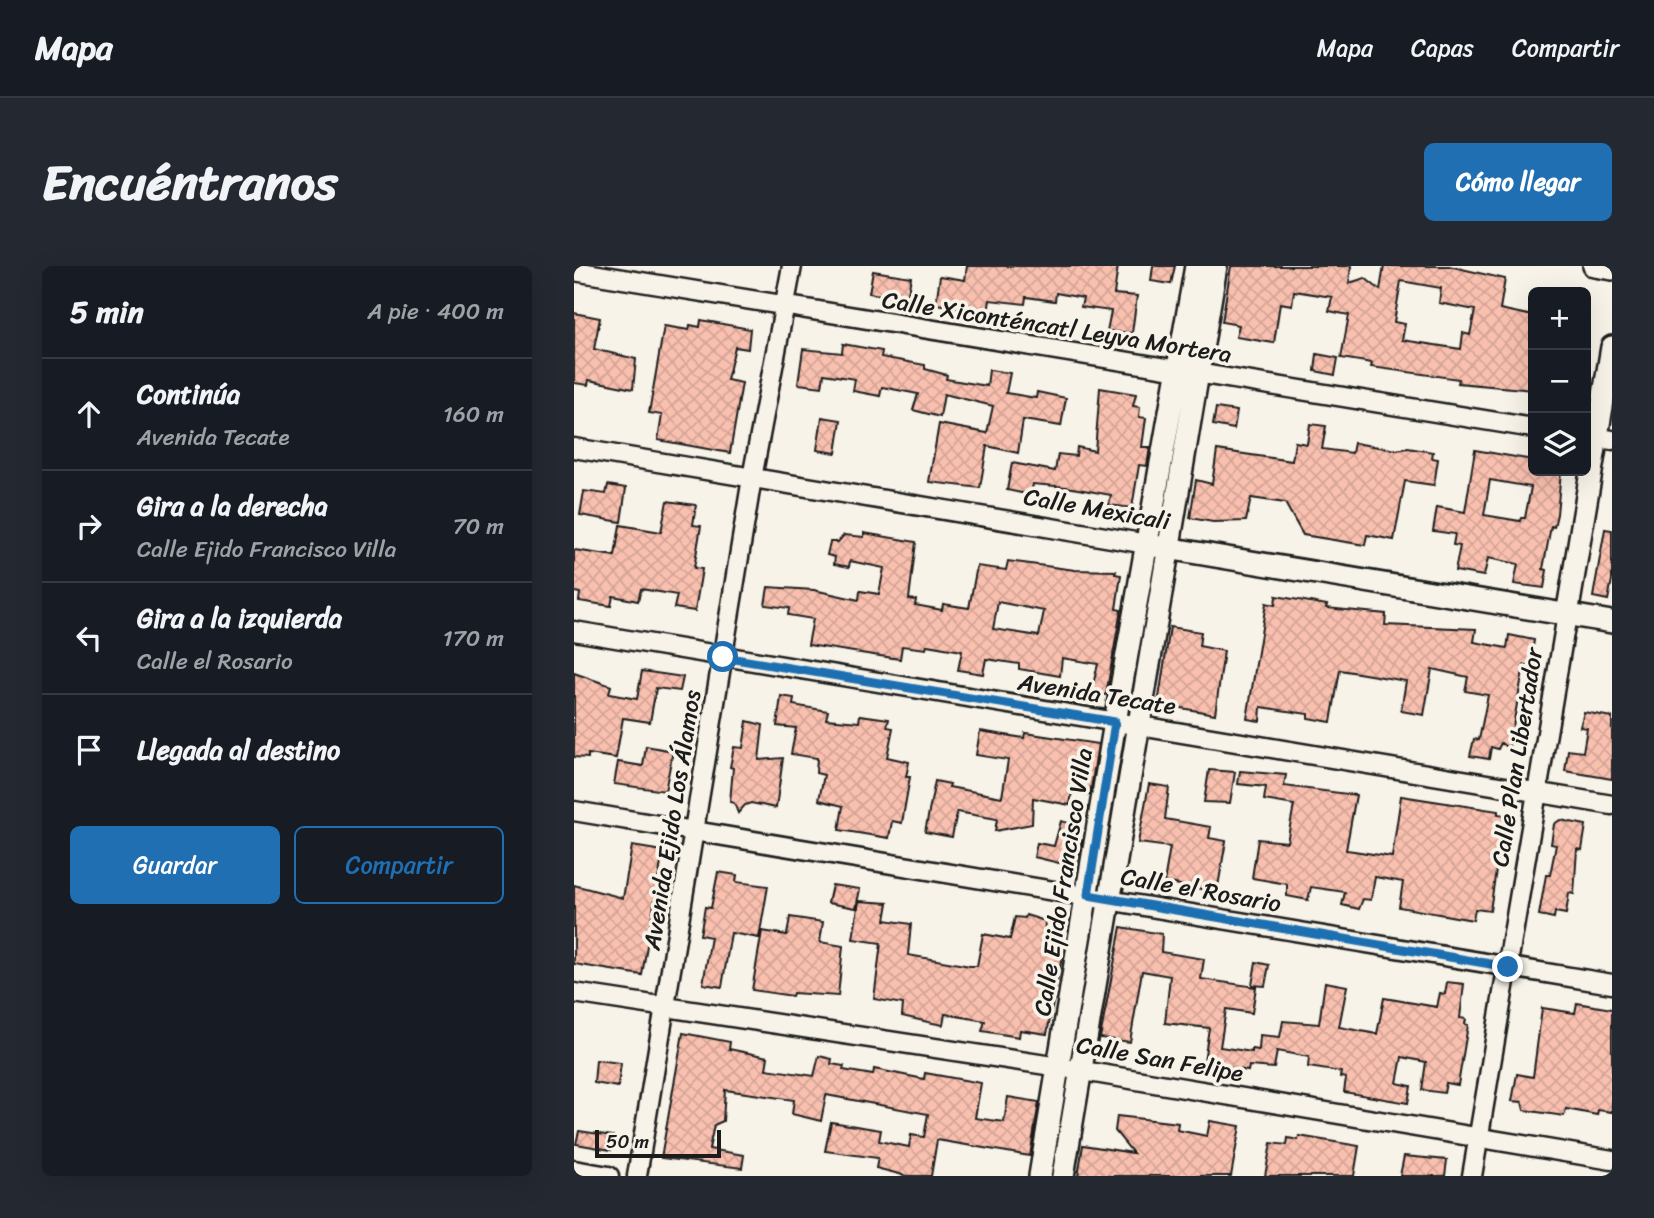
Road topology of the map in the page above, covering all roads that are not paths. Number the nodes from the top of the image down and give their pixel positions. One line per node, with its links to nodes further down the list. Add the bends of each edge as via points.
1 (792, 266): 7 (street, Avenida Ejido Los Álamos)
2 (1196, 266): 9 (street, Calle Ejido Francisco Villa)
3 (1216, 266): 10 (street, Calle Ejido Francisco Villa)
4 (1594, 266): 5 (street)
5 (1612, 269)
6 (574, 271): 7 (street, Calle Xiconténcatl Leyva Mortera)
7 (784, 307): 9 (street, Calle Xiconténcatl Leyva Mortera); 14 (street, Avenida Ejido Los Álamos)
8 (1612, 346): 12 (street, Calle Plan Libertador)
9 (1176, 371): 10 (street, Calle Xiconténcatl Leyva Mortera); 15 (street, Calle Ejido Francisco Villa)
10 (1198, 375): 11 (street, Calle Xiconténcatl Leyva Mortera); 16 (street, Calle Ejido Francisco Villa)
11 (1528, 427)
12 (1598, 438): 17 (street, Calle Plan Libertador)
13 (574, 448): 14 (street, Calle Mexicali)
14 (752, 478): 15 (street, Calle Mexicali); 20 (street, Avenida Ejido Los Álamos)
15 (1147, 544): 16 (street, Calle Mexicali); 21 (street, Calle Ejido Francisco Villa)
16 (1169, 548): 17 (street, Calle Mexicali); 22 (street, Calle Ejido Francisco Villa)
17 (1567, 615): 18 (street, Calle Mexicali); 23 (street, Calle Plan Libertador)
18 (1612, 622)
19 (574, 631): 20 (street, Avenida Tecate)
20 (723, 657): 21 (street, Avenida Tecate); 26 (street, Avenida Ejido Los Álamos)
21 (1115, 722): 22 (street, Avenida Tecate); 27 (street, Calle Ejido Francisco Villa)
22 (1140, 726): 23 (street, Avenida Tecate); 28 (street, Calle Ejido Francisco Villa)
23 (1538, 792): 24 (street, Avenida Tecate); 29 (street, Calle Plan Libertador)
24 (1612, 805)
25 (574, 811): 26 (street, Calle el Rosario)
26 (696, 832): 27 (street, Calle el Rosario); 32 (street, Avenida Ejido Los Álamos)
27 (1088, 895): 28 (street, Calle el Rosario); 33 (street, Calle Ejido Francisco Villa)
28 (1110, 899): 29 (street, Calle el Rosario); 34 (street, Calle Ejido Francisco Villa)
29 (1508, 967): 30 (street, Calle el Rosario); 35 (street, Calle Plan Libertador)
30 (1612, 984)
31 (574, 993): 32 (street, Calle San Felipe)
32 (666, 1007): 33 (street, Calle San Felipe); 39 (street, Avenida Ejido Los Álamos)
33 (1059, 1067): 34 (street, Calle San Felipe); 40 (street, Calle Ejido Francisco Villa)
34 (1080, 1071): 35 (street, Calle San Felipe); 41 (street, Calle Ejido Francisco Villa)
35 (1478, 1138): 36 (street, Calle San Felipe); 42 (street, Calle Plan Libertador)
36 (1612, 1160)
37 (574, 1170): 38 (street)
38 (609, 1176)
39 (637, 1176)
40 (1040, 1176)
41 (1063, 1176)
42 (1472, 1176)

